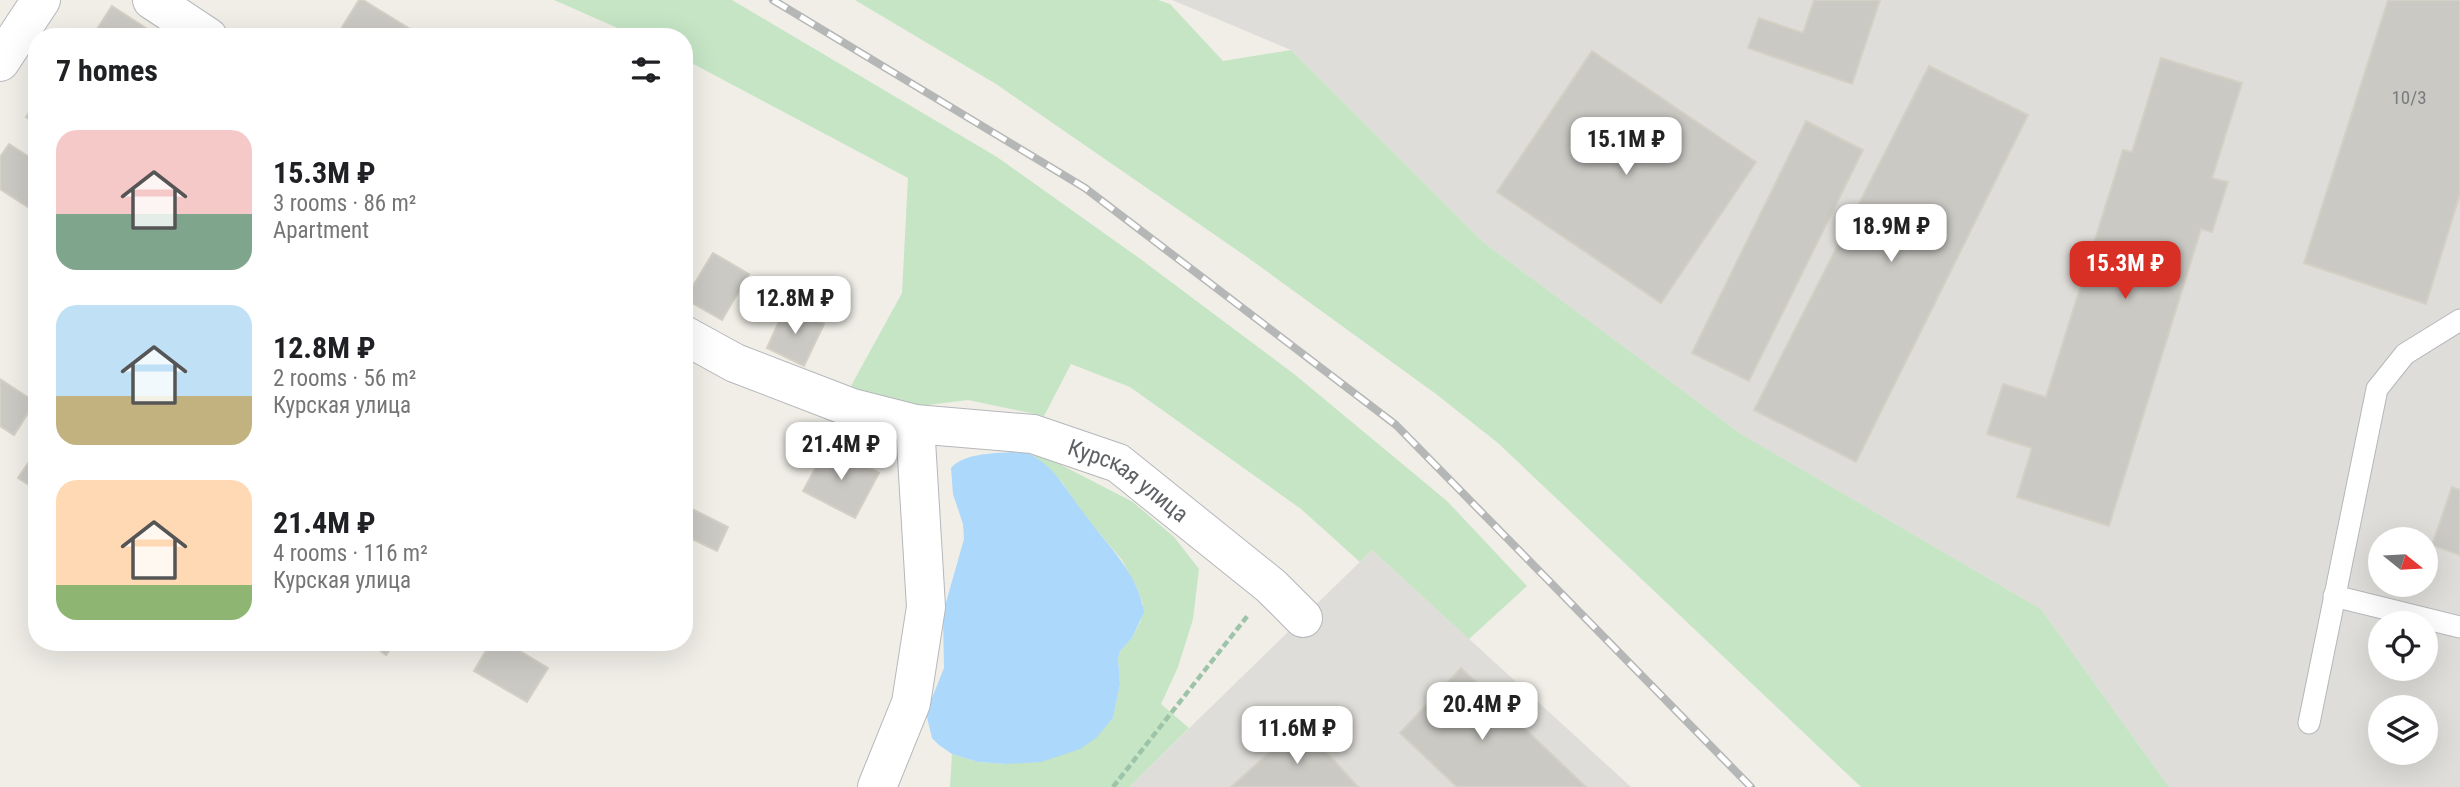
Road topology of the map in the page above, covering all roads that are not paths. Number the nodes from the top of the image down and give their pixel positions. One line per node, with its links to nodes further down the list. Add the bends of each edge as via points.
1 (41, 0): 4 (street)
2 (152, 0): 3 (street)
3 (194, 28)
4 (0, 62)
5 (2460, 320): 8 (lane, via 2405,354 2377,389)
6 (693, 340): 7 (street, Курская улица, via 735,363 852,408)
7 (915, 424): 9 (street, Курская улица, via 1033,434 1118,463 1271,586); 12 (street, via 926,607 911,703)
8 (2334, 596): 10 (lane); 11 (lane)
9 (1303, 618)
10 (2460, 627)
11 (2309, 723)
12 (877, 787)

